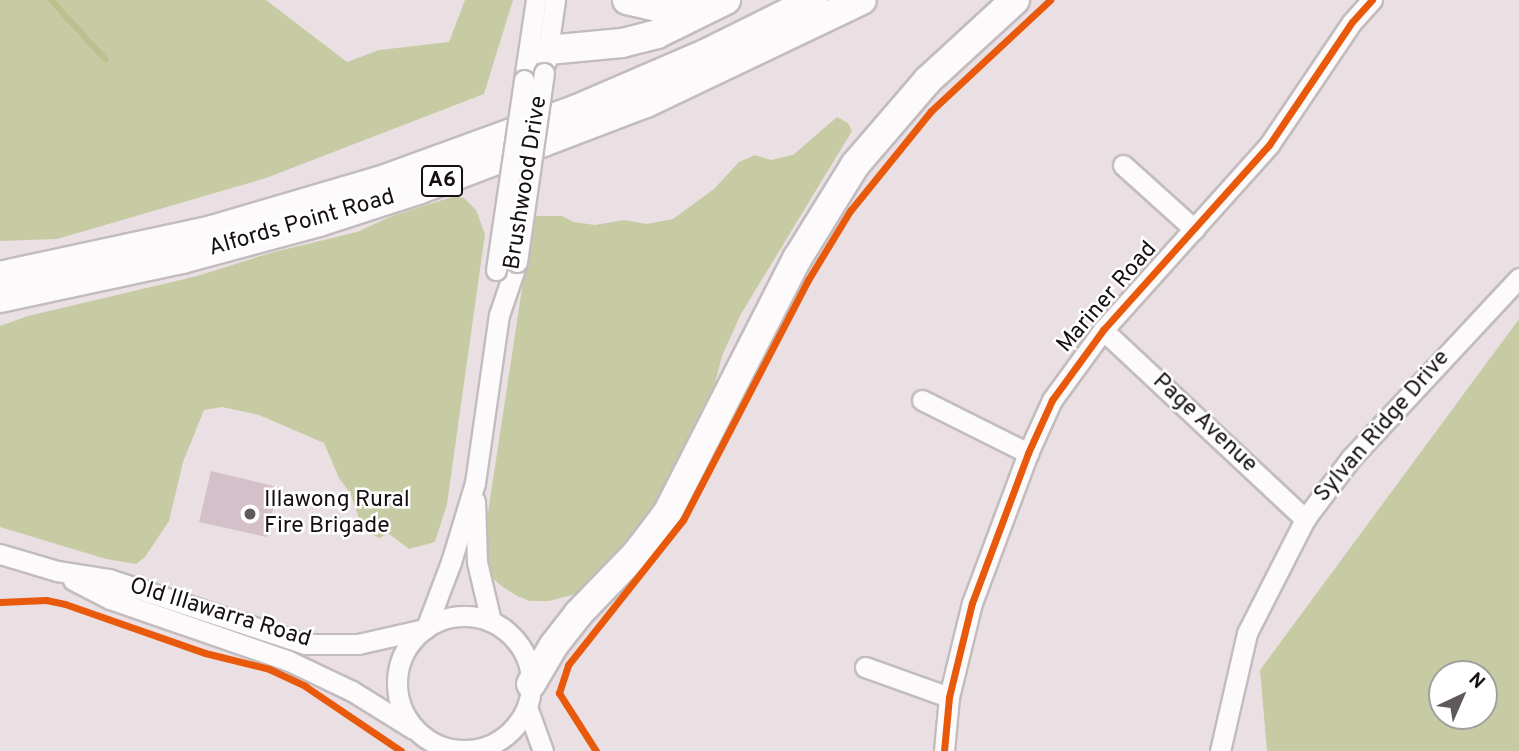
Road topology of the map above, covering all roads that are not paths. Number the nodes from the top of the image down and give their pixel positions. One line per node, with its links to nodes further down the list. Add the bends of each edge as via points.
1 (536, 0): 10 (street, Brushwood Drive)
2 (555, 0): 10 (street, Brushwood Drive)
3 (627, 0): 4 (highway, via 661,8)
4 (706, 0)
5 (726, 0): 10 (highway, via 649,36)
6 (814, 0): 13 (highway, Alfords Point Road / A6, via 577,109 382,180 200,233)
7 (862, 0): 15 (highway, Alfords Point Road / A6, via 675,90 418,190 194,256)
8 (1015, 0): 27 (highway, via 928,80 855,166 797,259 668,512 554,645)
9 (1372, 0): 12 (street, Mariner Road, via 1352,22 1269,145)
10 (535, 68): 16 (street, Brushwood Drive, bridge, via 517,262); 16 (street, Brushwood Drive, bridge, via 496,270)
11 (1124, 165): 12 (street)
12 (1194, 229): 17 (street, Mariner Road)
13 (0, 276)
14 (1519, 278): 21 (street, Sylvan Ridge Drive, via 1351,458)
15 (0, 298)
16 (499, 315): 20 (street, Brushwood Drive)
17 (1103, 330): 19 (street, Mariner Road, via 1052,400); 21 (street, Page Avenue)
18 (922, 400): 19 (street)
19 (1028, 453): 28 (street, Mariner Road, via 972,603)
20 (475, 483): 24 (street, Brushwood Drive, via 477,562); 25 (street, Brushwood Drive)
21 (1305, 519): 33 (street, Sylvan Ridge Drive, via 1247,633)
22 (0, 554): 23 (street, Old Illawarra Road)
23 (57, 571): 25 (street, Old Illawarra Road, via 109,579 305,644 358,644); 29 (street, Old Illawarra Road, via 110,599 289,661 352,691)
24 (491, 621): 25 (street, via 469,616 446,618); 27 (street, via 520,647 529,665)
25 (425, 629): 29 (street, via 411,642 398,673 401,705)
26 (865, 667): 28 (street)
27 (529, 696): 30 (street, via 515,727 498,741 477,749); 31 (street)
28 (949, 697): 32 (street, Mariner Road)
29 (420, 733): 30 (street)
30 (455, 750)
31 (543, 751)
32 (944, 751)
33 (1220, 751)

